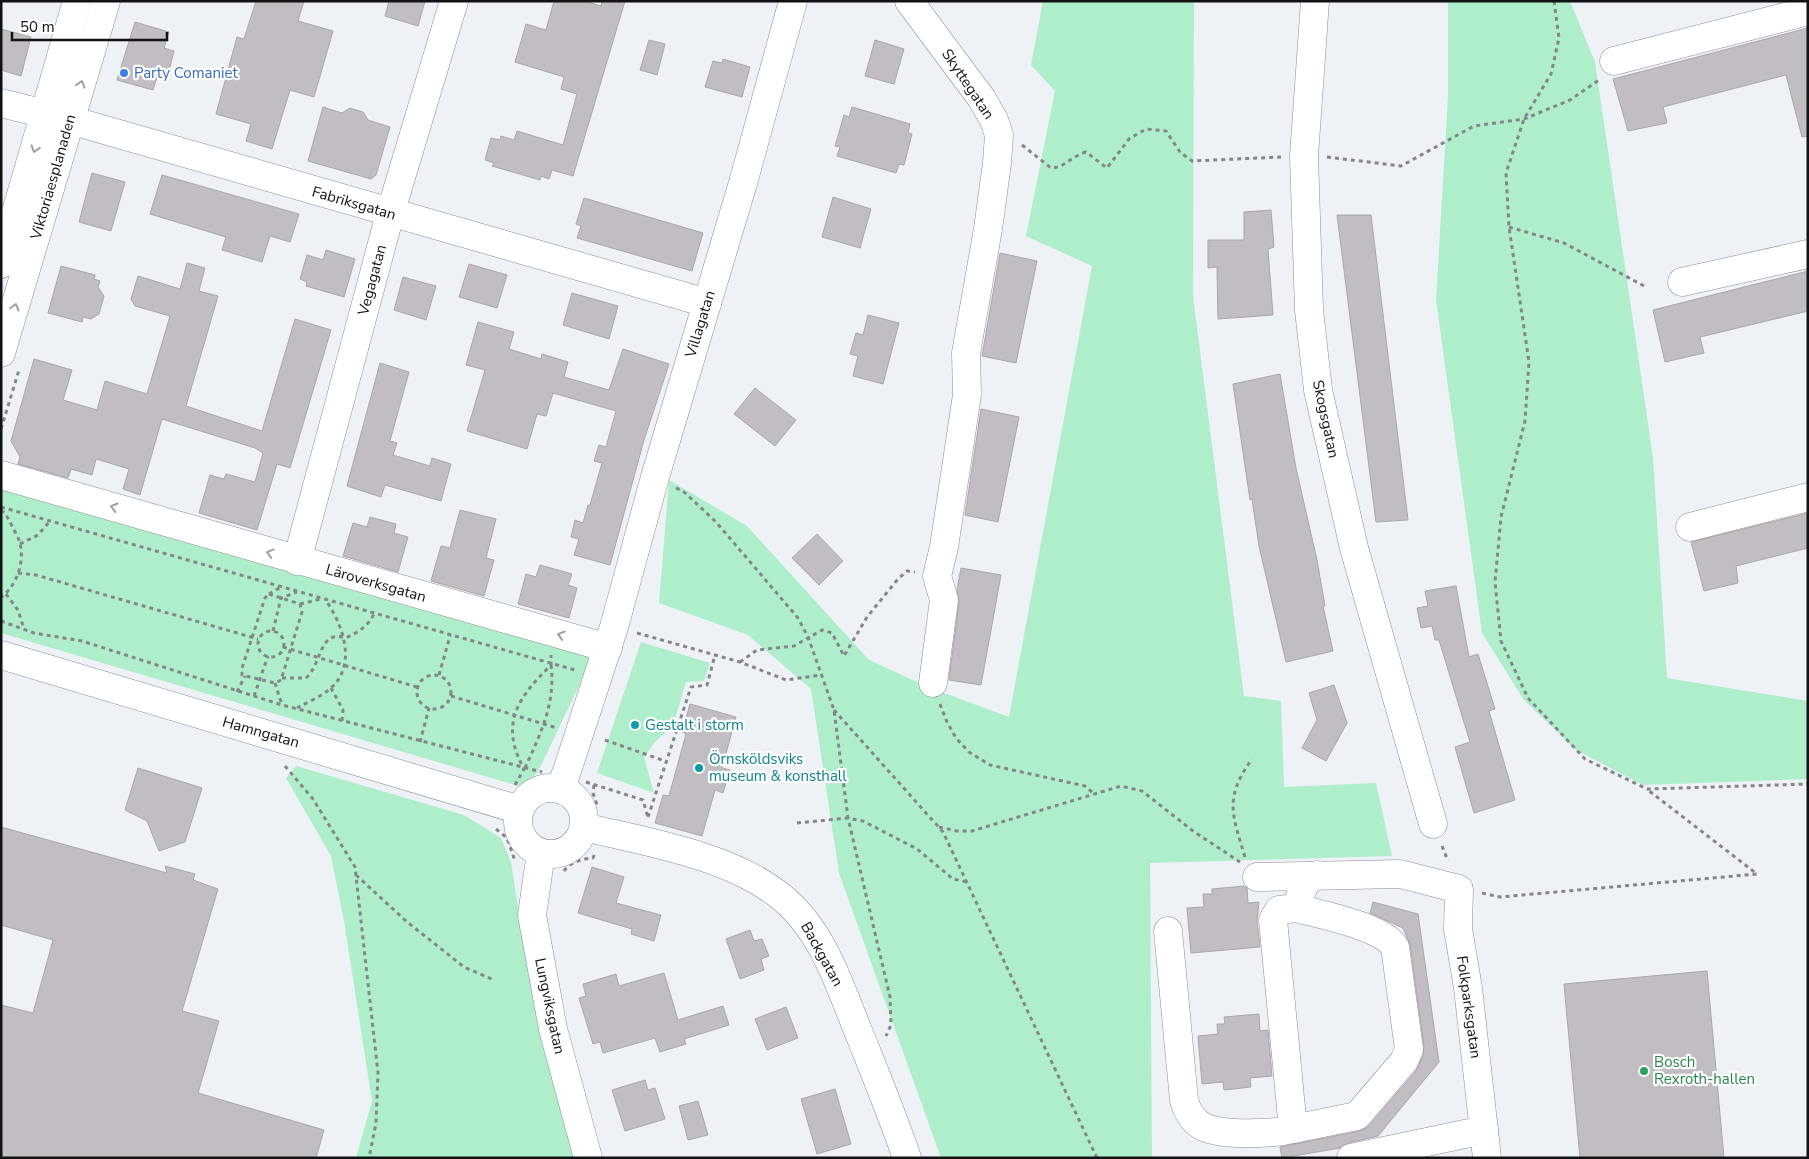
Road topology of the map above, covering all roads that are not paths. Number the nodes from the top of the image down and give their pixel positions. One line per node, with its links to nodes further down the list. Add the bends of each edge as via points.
1 (77, 1): 10 (street, Viktoriaesplanaden)
2 (106, 1): 10 (street, Viktoriaesplanaden, one-way to 2)
3 (454, 1): 11 (street, Vegagatan)
4 (793, 1): 15 (street, Villagatan)
5 (909, 1): 23 (street, Skyttegatan, via 982,99 999,135 966,353 966,405 937,576 944,600)
6 (1315, 1): 26 (street, Skogsgatan, via 1304,156 1309,310 1318,390 1354,548)
7 (1808, 11): 8 (street)
8 (1614, 61)
9 (1, 103): 10 (street, Fabriksgatan)
10 (57, 118): 11 (street, Fabriksgatan); 13 (street, Viktoriaesplanaden, one-way to 13); 16 (street, Viktoriaesplanaden, one-way to 10)
11 (390, 214): 15 (street, Fabriksgatan); 20 (street, Vegagatan)
12 (1808, 254): 14 (street)
13 (1, 264)
14 (1682, 282)
15 (707, 303): 21 (street, Villagatan)
16 (1, 354)
17 (1, 475): 20 (street, Läroverksgatan, one-way to 17)
18 (1808, 497): 19 (street)
19 (1690, 527)
20 (297, 560): 21 (street, Läroverksgatan, one-way to 20, via 566,636)
21 (611, 638): 24 (street)
22 (1, 655): 25 (street, Hamngatan)
23 (933, 683)
24 (559, 789): 25 (street, via 549,788 532,795); 27 (street, via 576,799 583,812)
25 (514, 809): 28 (street, via 520,831 532,848)
26 (1433, 824)
27 (584, 827): 28 (street, via 580,838 564,852); 36 (street, Backgatan, via 705,859 746,875 779,895 805,920 836,975)
28 (541, 853): 35 (street, Lungviksgatan, via 532,915 553,1029)
29 (1252, 872): 30 (street)
30 (1317, 875): 31 (street, via 1302,888); 34 (street, Folkparksgatan, via 1400,874 1459,889 1458,929)
31 (1296, 908): 33 (street, via 1279,910 1273,920); 33 (street, via 1377,932 1391,940 1396,947 1409,1049 1404,1061 1356,1116)
32 (1168, 931): 33 (street, via 1184,1100 1191,1116 1211,1130 1271,1134)
33 (1293, 1129)
34 (1484, 1130): 37 (street); 38 (street, Folkparksgatan)
35 (588, 1158)
36 (907, 1158)
37 (1351, 1158)
38 (1486, 1158)

